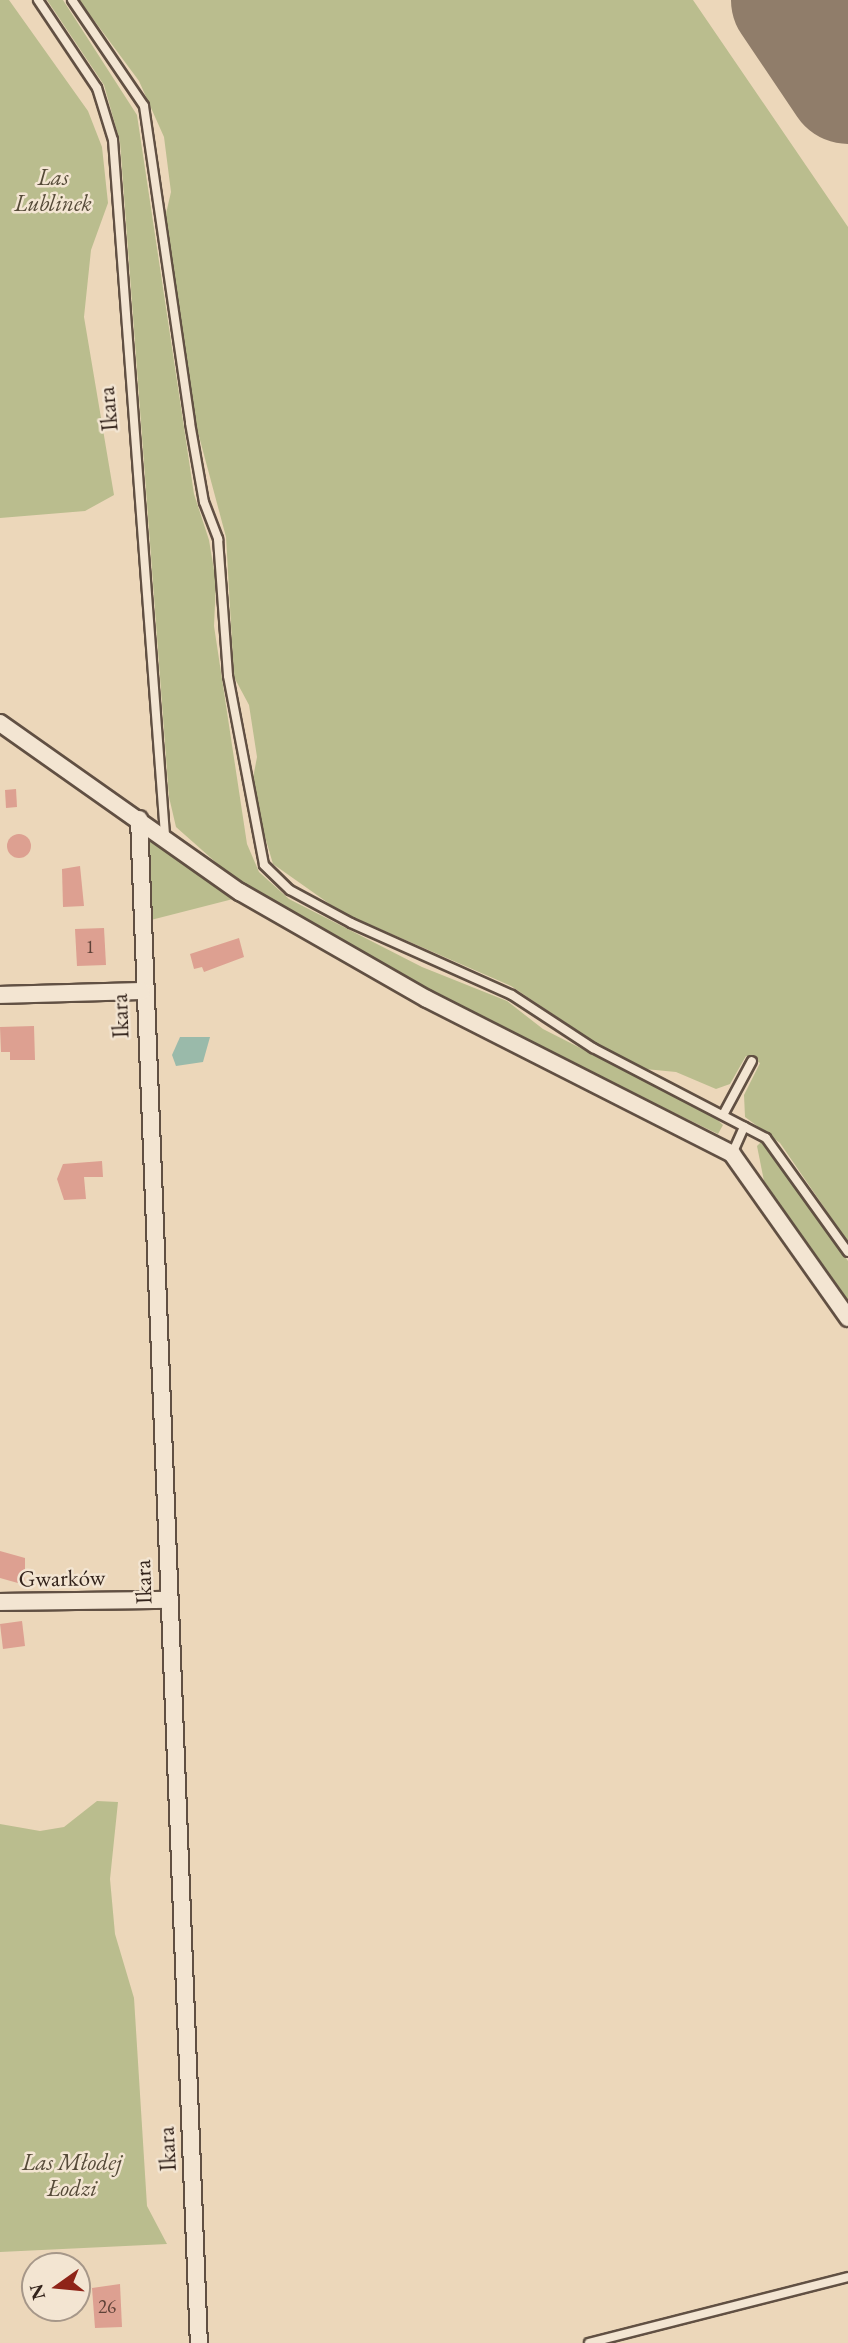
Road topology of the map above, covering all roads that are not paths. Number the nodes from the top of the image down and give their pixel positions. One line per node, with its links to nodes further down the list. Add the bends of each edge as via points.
1 (38, 0): 5 (lane, Ikara, via 97,88 113,140)
2 (72, 0): 9 (lane, via 144,106 190,423 204,502 218,539 223,631 246,791 264,865 290,890 339,917 512,995 581,1042)
3 (0, 723): 4 (street)
4 (139, 819): 5 (street); 6 (street, Ikara)
5 (165, 835): 11 (street, via 240,892 427,999)
6 (142, 991): 7 (street); 14 (street, Ikara)
7 (0, 995)
8 (752, 1061): 9 (lane)
9 (723, 1115): 10 (lane)
10 (744, 1127): 11 (lane); 12 (lane, via 776,1148)
11 (732, 1154): 13 (street)
12 (848, 1252)
13 (848, 1318)
14 (166, 1600): 15 (street, Gwarków); 17 (street, Ikara)
15 (0, 1602)
16 (848, 2277): 18 (lane)
17 (199, 2343)
18 (589, 2343)

